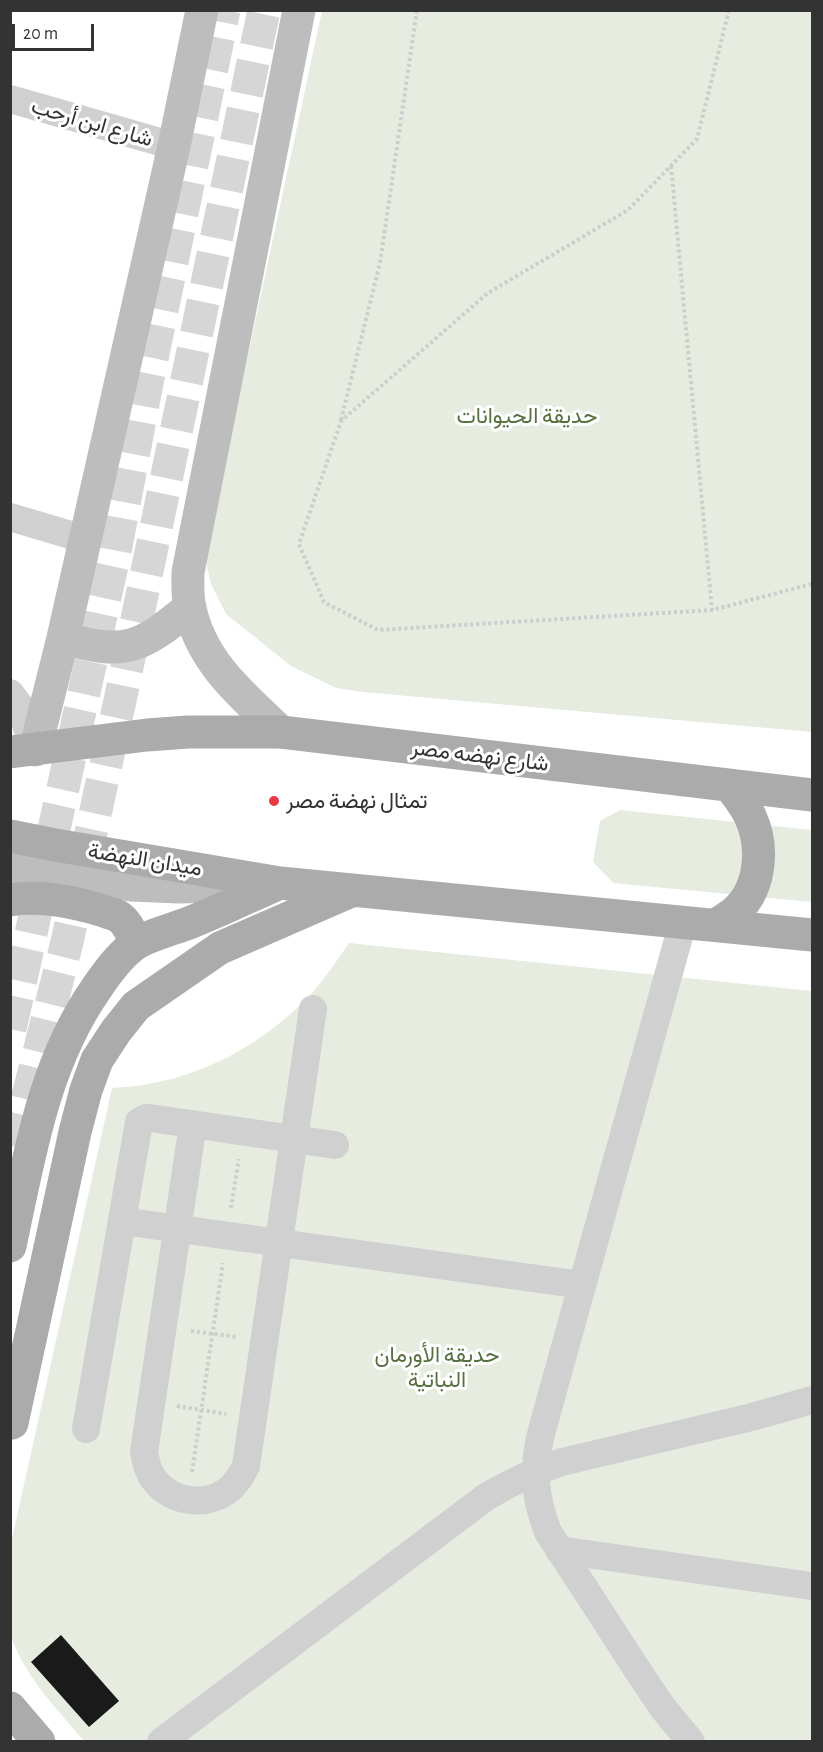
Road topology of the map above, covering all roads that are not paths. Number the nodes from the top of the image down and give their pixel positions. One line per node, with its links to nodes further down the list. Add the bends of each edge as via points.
1 (202, 10): 4 (street)
2 (299, 10): 7 (street, via 188,572)
3 (10, 99): 4 (street, شارع ابن أرحب)
4 (174, 146): 6 (street)
5 (10, 517): 6 (street)
6 (84, 539): 8 (street)
7 (190, 607): 8 (street, via 164,629 124,647); 10 (street, via 199,638 215,666)
8 (63, 638): 11 (street)
9 (10, 693): 11 (street, via 19,705)
10 (281, 732): 11 (main road, شارع نهضه مصر, via 147,735); 12 (main road, شارع نهضه مصر)
11 (23, 751)
12 (729, 785): 13 (main road, شارع نهضه مصر); 20 (main road, via 750,816 759,856 756,878 747,899)
13 (813, 795)
14 (10, 836): 16 (main road, ميدان النهضة)
15 (10, 867): 16 (street, via 131,885 224,887)
16 (280, 883): 17 (main road); 22 (main road)
17 (352, 890): 19 (main road); 33 (main road, via 220,948 136,1005 98,1059 75,1132)
18 (10, 900): 22 (main road, via 54,900 117,916 130,930)
19 (684, 922): 20 (main road); 31 (street)
20 (715, 926): 21 (main road)
21 (813, 935)
22 (135, 943): 30 (main road, via 89,998 60,1055 33,1140)
23 (313, 1009): 25 (street)
24 (193, 1124): 25 (street); 27 (street, via 146,1118 140,1122); 28 (street)
25 (294, 1139): 26 (street); 29 (street)
26 (335, 1145)
27 (122, 1221): 28 (street); 34 (street)
28 (177, 1229): 29 (street); 29 (street, via 144,1452 155,1481 182,1499 198,1501 228,1491 246,1466)
29 (279, 1242): 31 (street)
30 (10, 1246)
31 (582, 1285): 35 (street, via 539,1440)
32 (813, 1400): 35 (street)
33 (12, 1424)
34 (86, 1429)
35 (535, 1471): 36 (street, via 541,1512); 40 (street, via 486,1497)
36 (559, 1550): 37 (street); 41 (street, via 663,1708)
37 (813, 1586)
38 (10, 1708): 39 (main road)
39 (39, 1742)
40 (161, 1742)
41 (690, 1742)

